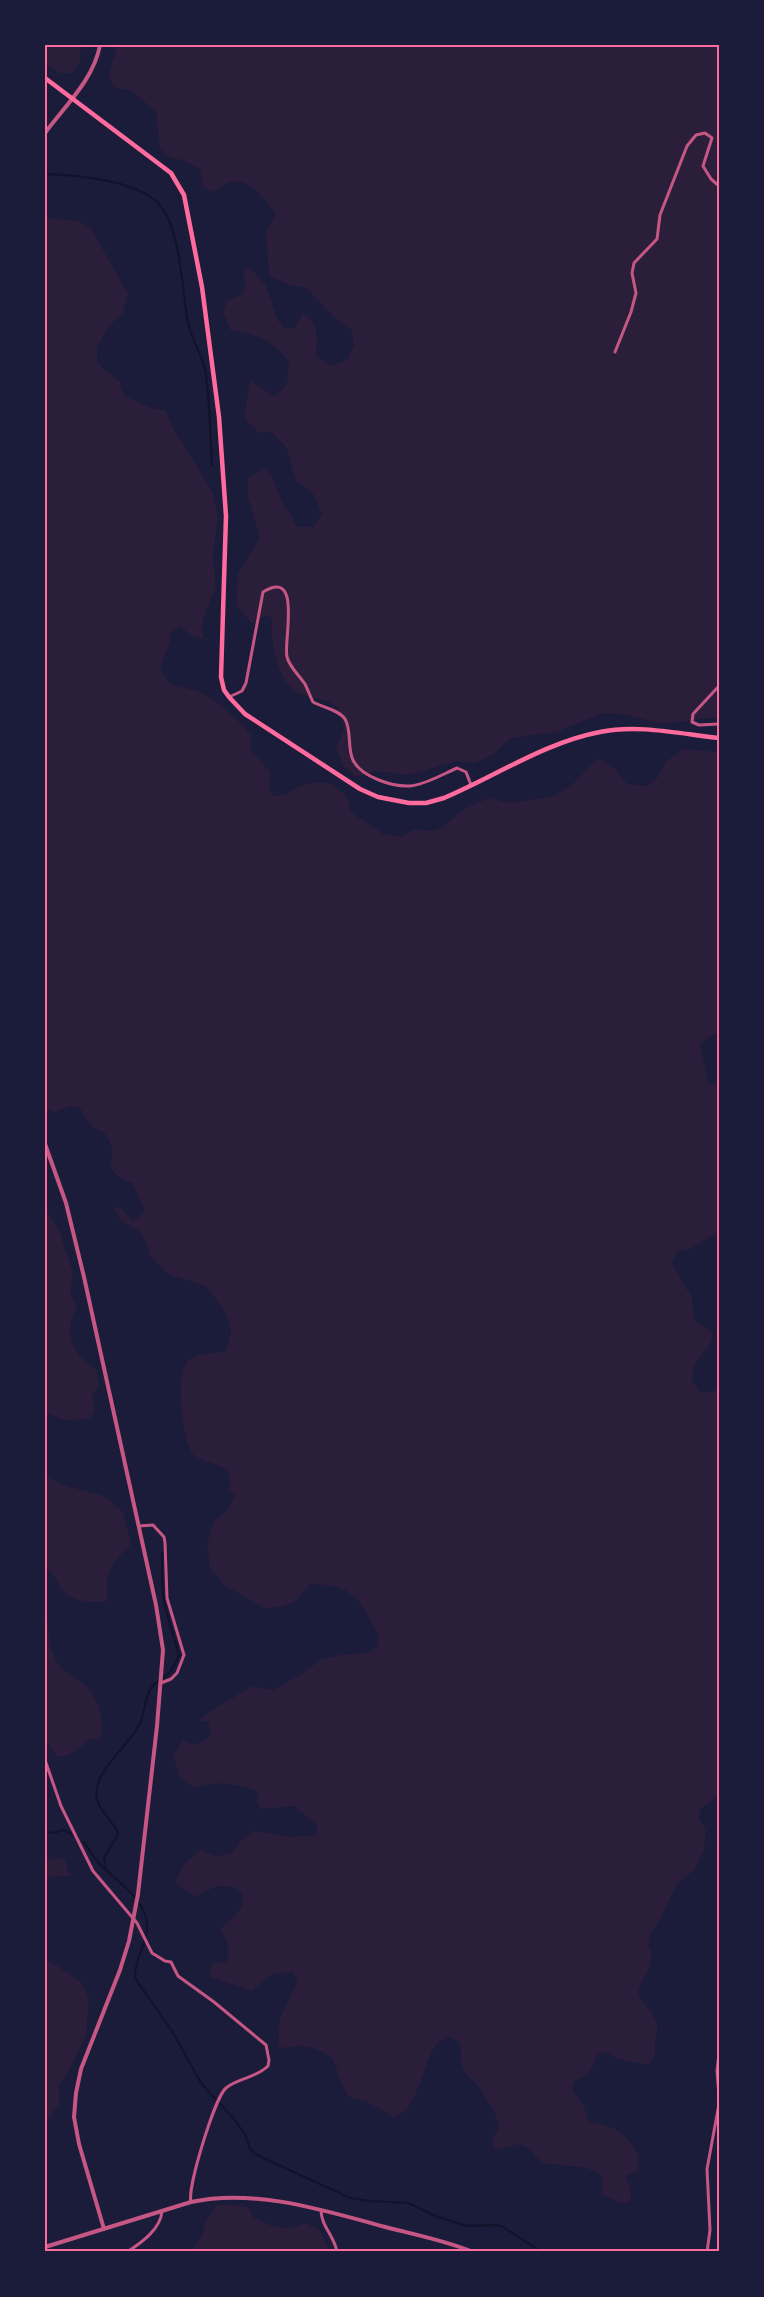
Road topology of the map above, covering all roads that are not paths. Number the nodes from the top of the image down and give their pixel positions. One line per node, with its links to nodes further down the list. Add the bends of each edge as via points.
1 (100, 45): 3 (street, via 98,57)
2 (45, 78): 3 (main road)
3 (72, 98): 4 (street); 8 (main road, via 171,173 184,195 202,287 219,417 226,516 221,676)
4 (45, 133)
5 (719, 186): 6 (street, via 703,166 712,138 705,133 696,135 687,146 660,215 657,239 634,263 636,293)
6 (615, 352)
7 (719, 686): 9 (street, via 693,714 692,722)
8 (229, 698): 11 (main road, via 245,714 300,751 378,797 426,803); 11 (street, via 242,691 246,683 263,592 278,588 289,598 286,654 290,665 313,702 337,712 345,720 357,766 382,780 411,786 457,768 466,772)
9 (719, 724)
10 (719, 738): 11 (main road, via 626,729 601,731 554,746)
11 (472, 787)
12 (45, 1144): 13 (street, via 74,1235)
13 (139, 1526): 14 (street, via 163,1650); 14 (street, via 153,1525 164,1537 167,1598 183,1648 177,1673)
14 (161, 1683): 16 (street)
15 (45, 1760): 16 (street, via 61,1806 93,1871)
16 (134, 1920): 20 (street, via 152,1953 171,1962 188,1985 266,2045 268,2066 230,2085 218,2098 189,2196); 23 (street, via 76,2093 74,2117 79,2144)
17 (719, 2054): 18 (street)
18 (719, 2096)
19 (719, 2104): 28 (street, via 706,2169 710,2230)
20 (191, 2202): 21 (street, via 231,2197); 22 (street)
21 (321, 2210): 26 (street); 27 (street)
22 (162, 2211): 23 (street); 25 (street, via 146,2239)
23 (104, 2229): 24 (street)
24 (45, 2247)
25 (127, 2252)
26 (337, 2252)
27 (473, 2252)
28 (707, 2252)

